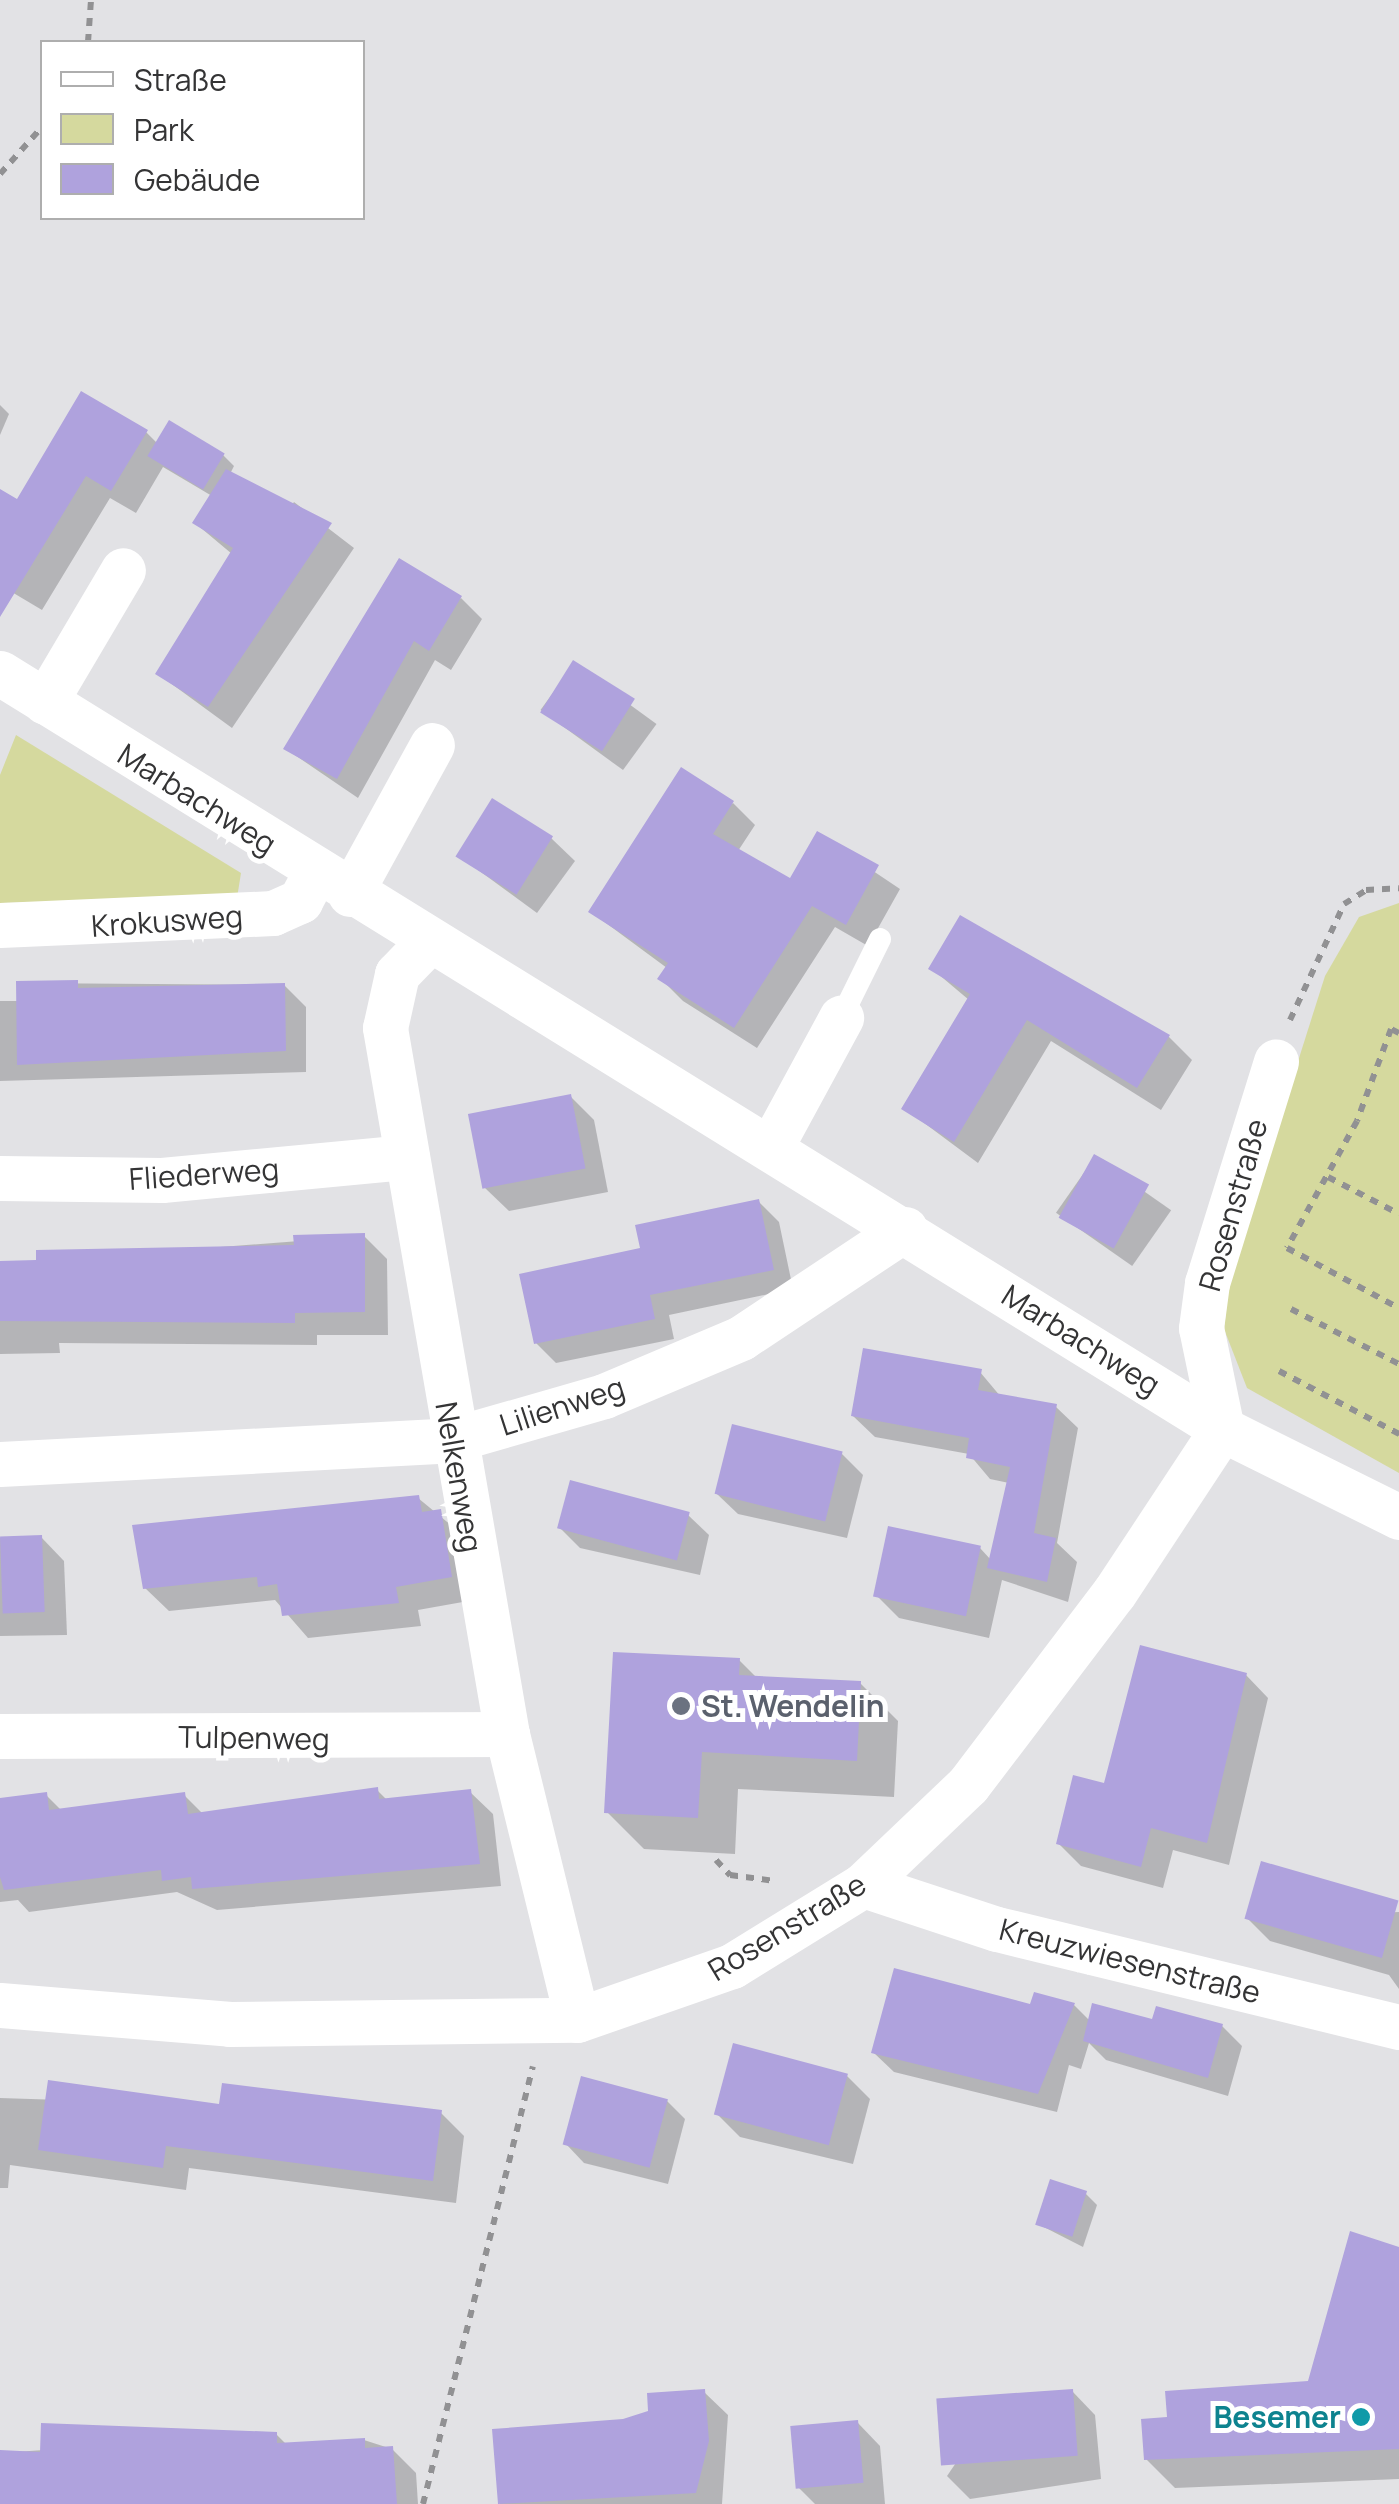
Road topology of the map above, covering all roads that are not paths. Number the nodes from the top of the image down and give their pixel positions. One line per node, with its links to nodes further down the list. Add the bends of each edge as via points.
1 (123, 570): 3 (street)
2 (0, 674): 3 (street, Marbachweg)
3 (45, 702): 5 (street, Marbachweg)
4 (432, 745): 5 (street)
5 (332, 884): 6 (street, Krokusweg, via 273,913 90,928); 8 (street, Marbachweg)
6 (0, 925)
7 (880, 939): 9 (lane)
8 (429, 941): 11 (street, Marbachweg); 12 (street, Nelkenweg, via 396,974 387,1000)
9 (841, 1018): 11 (street)
10 (1276, 1062): 15 (street, Rosenstraße, via 1200,1328)
11 (772, 1145): 14 (street, Marbachweg)
12 (407, 1156): 13 (street, Fliederweg, via 162,1180); 16 (street, Nelkenweg)
13 (0, 1178)
14 (905, 1229): 15 (street, Marbachweg); 16 (street, Lilienweg, via 741,1338 604,1396)
15 (1222, 1429): 18 (street, Marbachweg); 21 (street, Rosenstraße, via 1114,1593 968,1785)
16 (451, 1440): 17 (street, Lilienweg); 19 (street, Nelkenweg)
17 (0, 1464)
18 (1399, 1518)
19 (507, 1734): 20 (street, Tulpenweg); 23 (street, Nelkenweg)
20 (0, 1736)
21 (864, 1884): 23 (street, Rosenstraße, via 732,1966); 24 (street, Kreuzwiesenstraße, via 997,1929)
22 (0, 2006): 23 (street, Rosenstraße, via 230,2024)
23 (561, 2021)
24 (1399, 2027)

